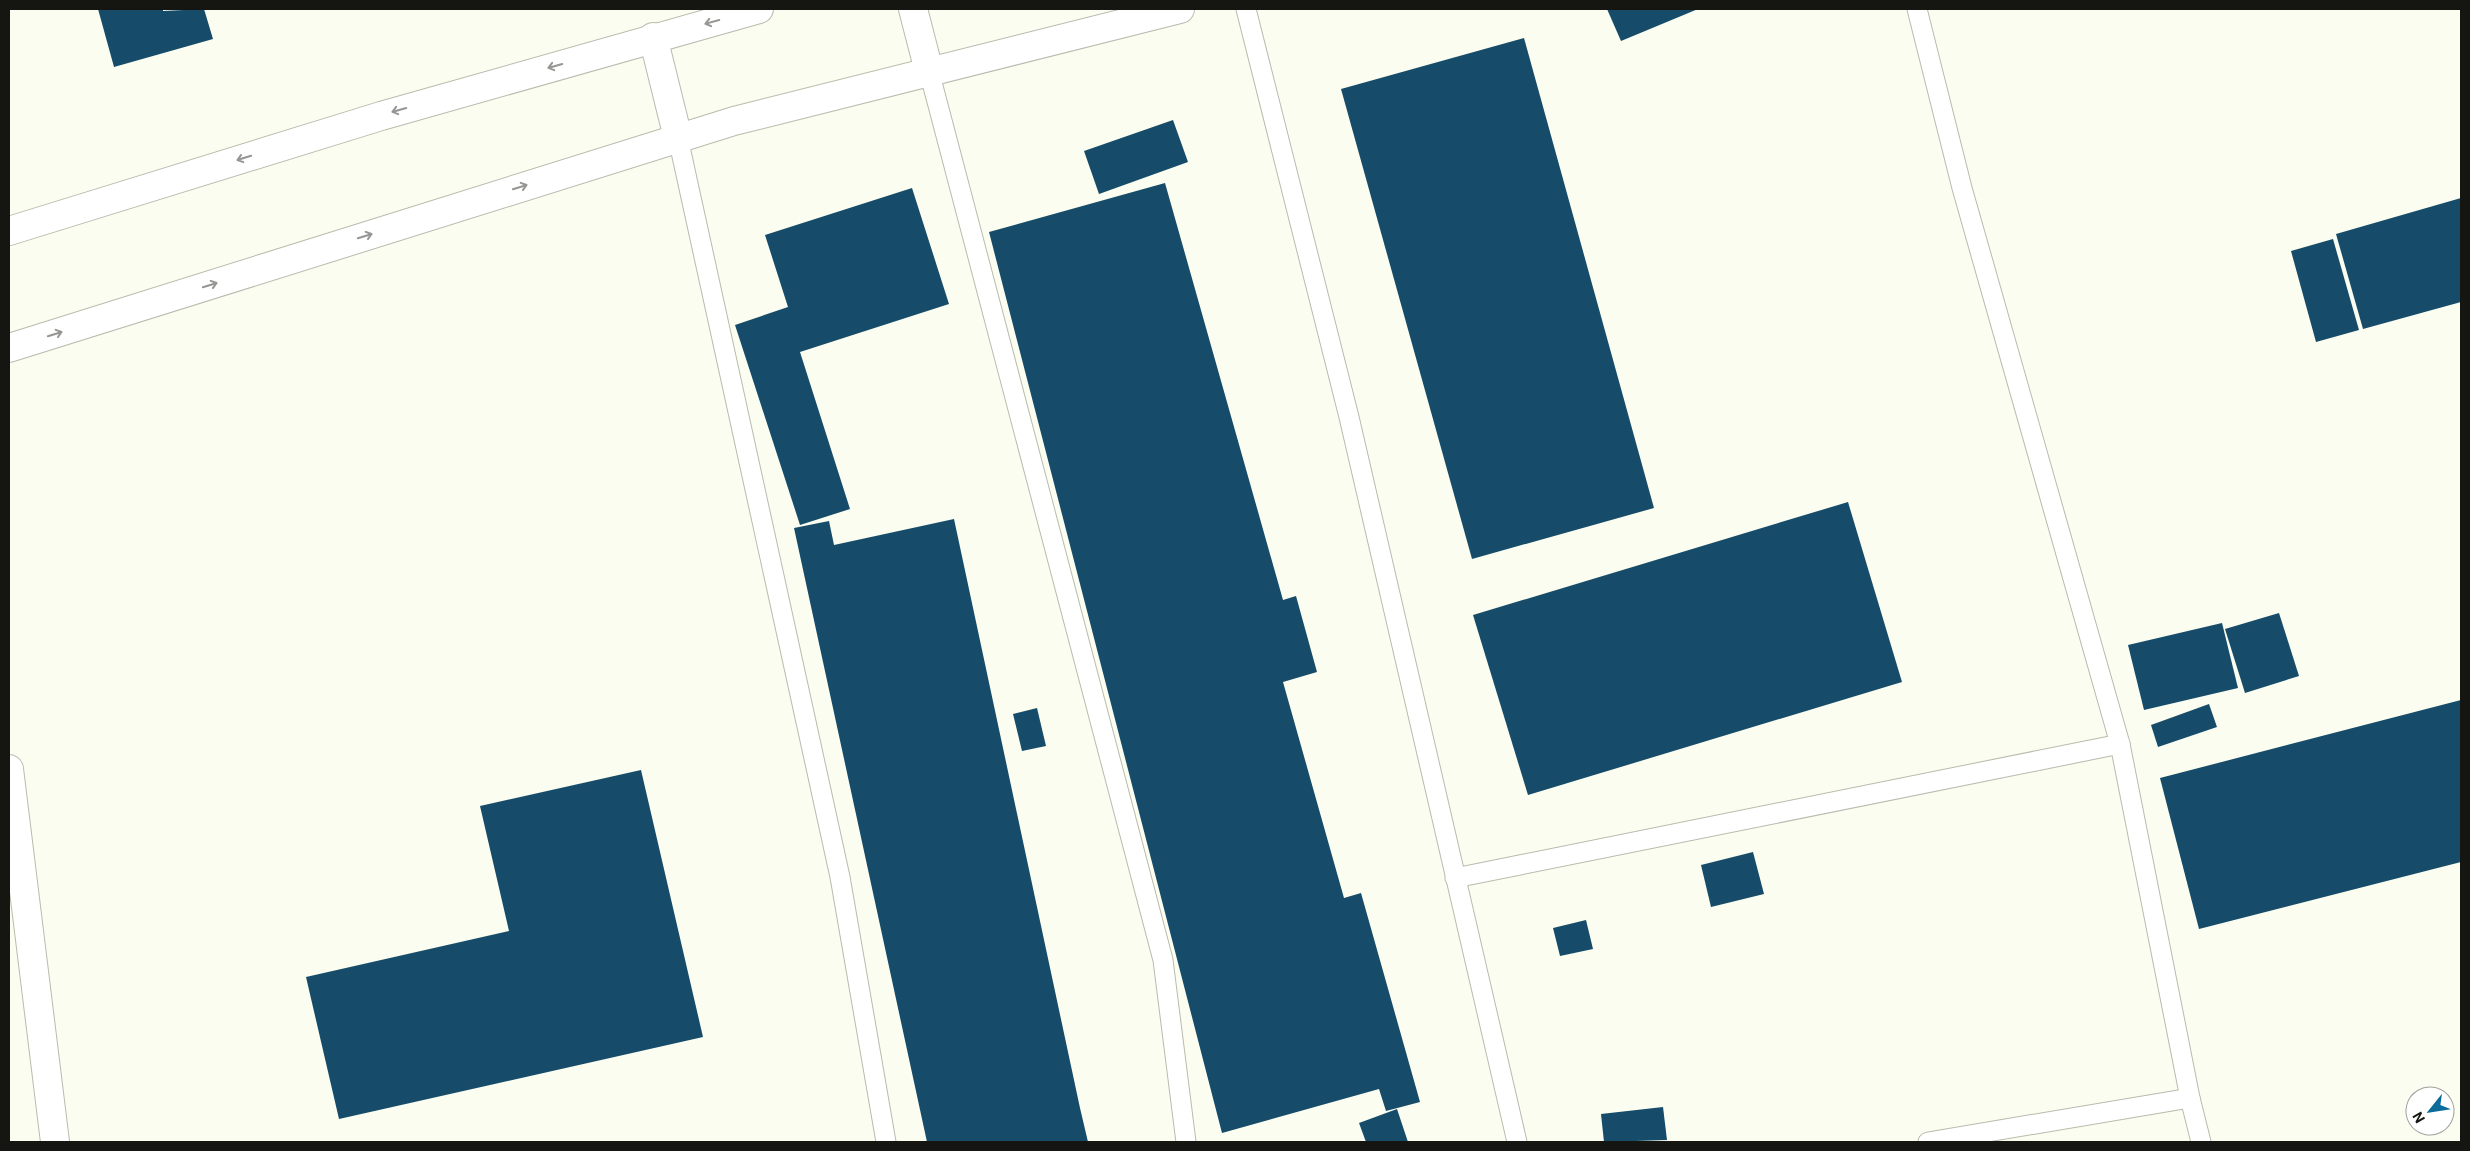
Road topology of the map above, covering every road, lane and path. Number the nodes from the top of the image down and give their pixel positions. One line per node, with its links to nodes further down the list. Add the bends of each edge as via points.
1 (759, 9): 6 (street, one-way to 6)
2 (913, 9): 7 (street)
3 (1180, 9): 7 (street)
4 (1246, 9): 13 (lane, via 1349,417)
5 (1916, 9): 11 (lane, via 1965,197)
6 (653, 37): 8 (street); 9 (street, one-way to 9, via 382,116)
7 (929, 71): 8 (street); 17 (lane, via 1163,960)
8 (678, 138): 10 (street, one-way to 8); 16 (lane, via 840,877)
9 (9, 231)
10 (9, 348)
11 (2120, 744): 13 (lane); 14 (lane)
12 (9, 769): 15 (street)
13 (1455, 878): 18 (lane)
14 (2190, 1098): 19 (lane); 20 (lane)
15 (55, 1142)
16 (886, 1142)
17 (1186, 1142)
18 (1517, 1142)
19 (1928, 1142)
20 (2201, 1142)

